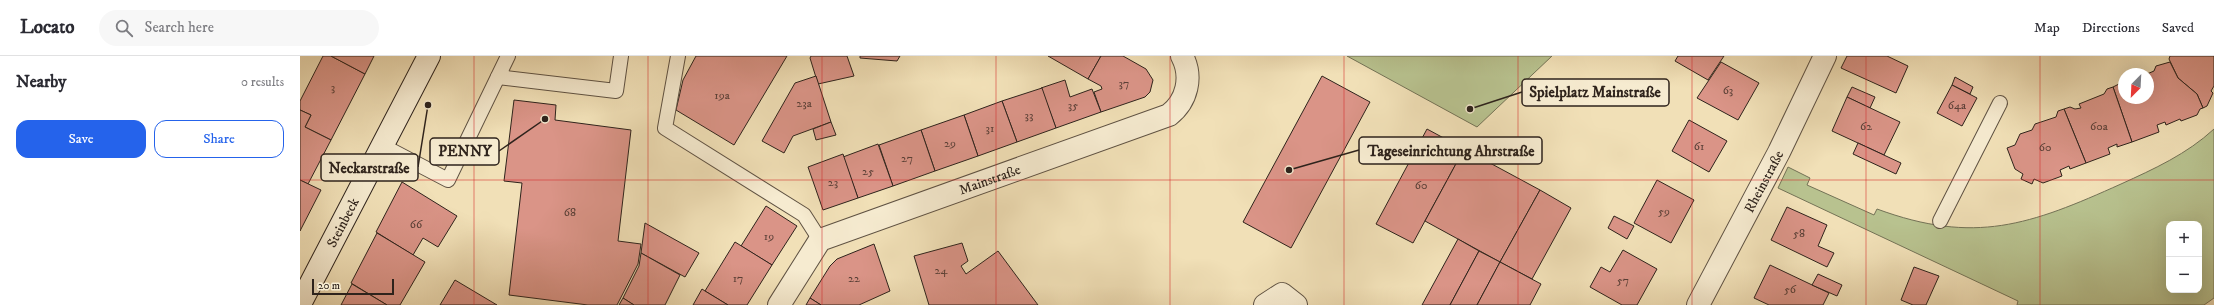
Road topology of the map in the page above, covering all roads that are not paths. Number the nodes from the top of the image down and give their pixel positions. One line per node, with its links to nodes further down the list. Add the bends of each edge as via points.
1 (429, 56): 9 (street, Steinbeck)
2 (508, 56): 7 (lane)
3 (621, 56): 7 (lane, via 616,91)
4 (678, 56): 11 (lane, via 665,128 804,215)
5 (1182, 56): 11 (street, Mainstraße, via 1187,75 1186,94 1179,107 1169,115)
6 (1825, 56): 16 (street, Rheinstraße, via 1779,152)
7 (498, 77): 9 (lane, via 448,180)
8 (2000, 103): 10 (lane)
9 (382, 146): 12 (street, Steinbeck)
10 (1940, 221)
11 (820, 240): 13 (street)
12 (300, 304)
13 (779, 305)
14 (1265, 305): 15 (street, via 1282,294)
15 (1296, 305)
16 (1698, 305)

